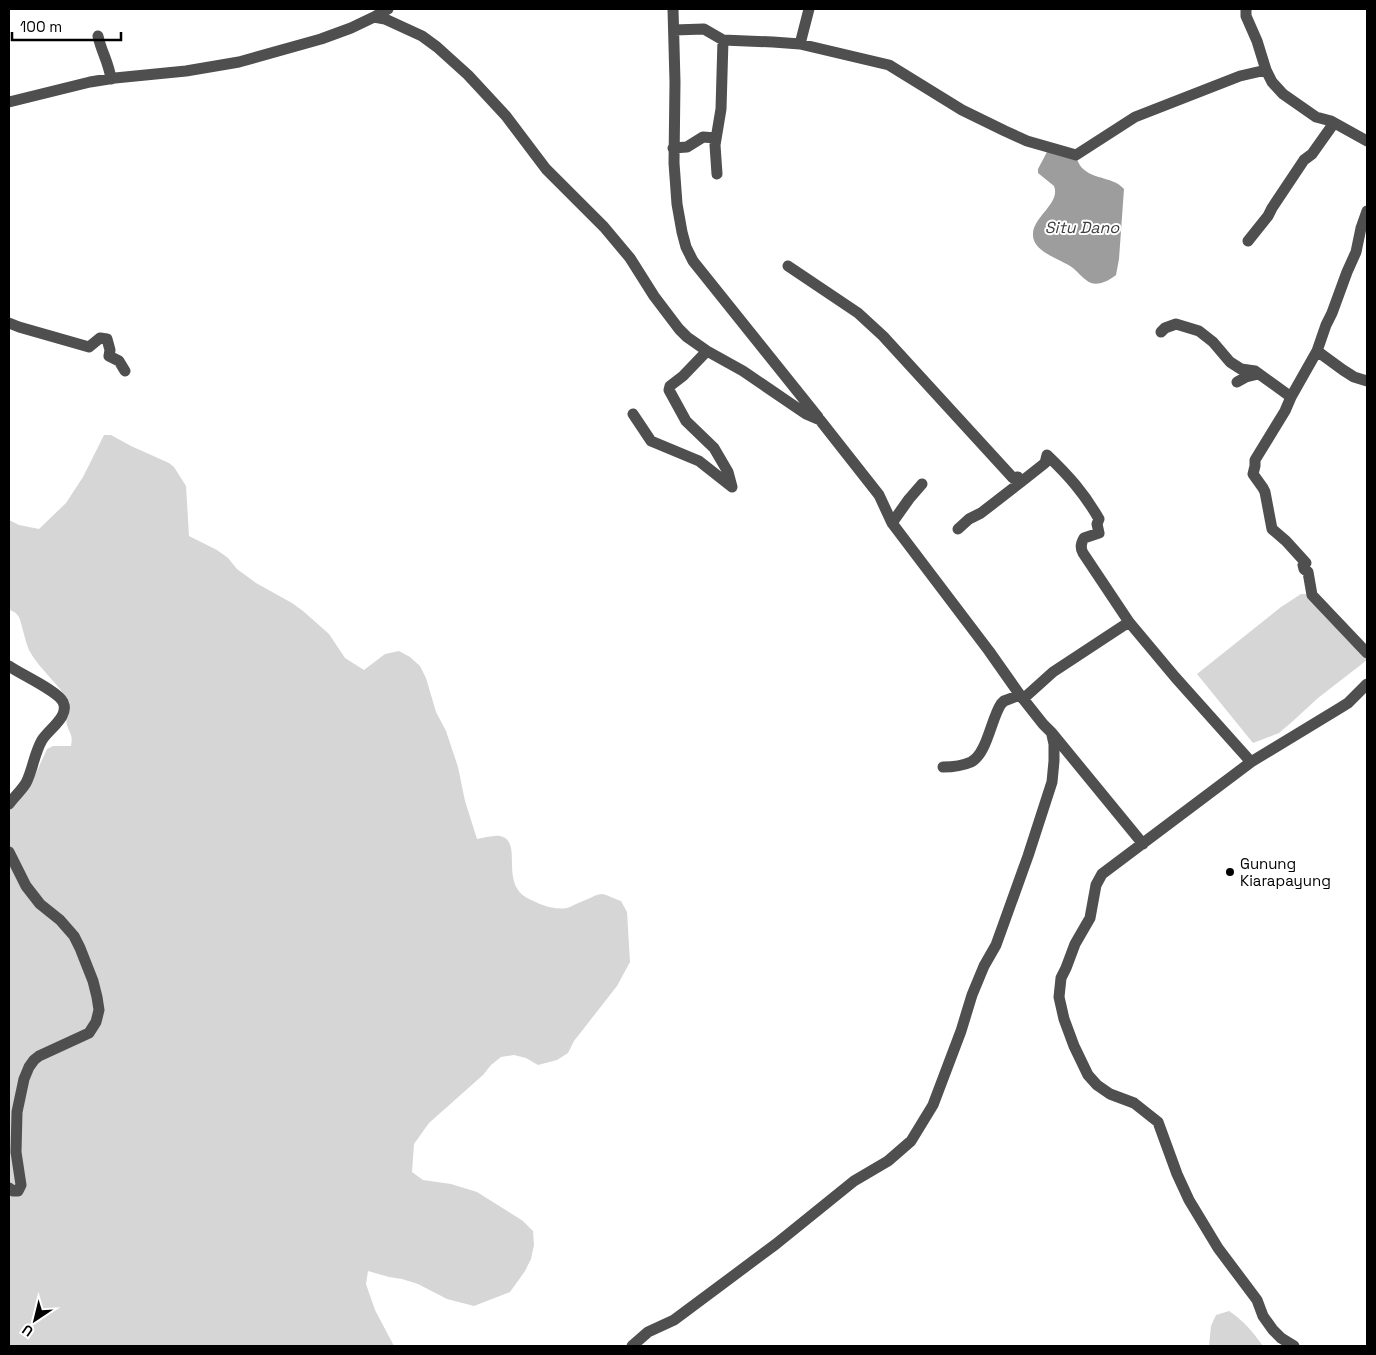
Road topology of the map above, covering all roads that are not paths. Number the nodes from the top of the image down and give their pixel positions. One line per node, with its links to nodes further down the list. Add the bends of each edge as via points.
1 (388, 9): 5 (street)
2 (673, 9): 6 (street)
3 (809, 9): 9 (street)
4 (1246, 9): 10 (street)
5 (374, 17): 11 (street, via 321,39 239,62); 23 (street, via 384,18 422,36 468,75 506,116 546,169 630,258 679,329)
6 (674, 30): 8 (street, via 704,29); 16 (street)
7 (98, 36): 11 (street)
8 (723, 40): 9 (street); 14 (street, via 721,109)
9 (800, 44): 10 (street, via 889,65 962,110 1005,131 1076,155 1135,117 1240,76)
10 (1266, 70): 13 (street, via 1283,94 1316,117)
11 (111, 79): 12 (street)
12 (9, 102)
13 (1334, 124): 15 (street); 19 (street, via 1304,160)
14 (716, 138): 16 (street, via 703,137 687,147); 17 (street)
15 (1367, 141)
16 (674, 148): 31 (street, via 677,204 689,254)
17 (717, 174)
18 (1367, 211): 24 (street, via 1356,252)
19 (1248, 241)
20 (788, 266): 32 (street, via 858,313 883,336 1013,478 1018,477)
21 (9, 322): 25 (street, via 89,347 100,338 107,339 109,356 119,361)
22 (1161, 332): 26 (street, via 1176,324 1198,331 1214,342 1230,362)
23 (707, 351): 30 (street, via 669,390 686,421 714,448 728,472 732,487 699,460 651,441); 31 (street)
24 (1317, 351): 27 (street, via 1354,377); 29 (street)
25 (125, 371)
26 (1258, 374): 28 (street); 29 (street)
27 (1367, 381)
28 (1237, 382)
29 (1291, 397): 37 (street, via 1255,460 1252,474 1265,492 1272,529 1306,564 1303,565 1308,572 1312,595)
30 (633, 414)
31 (820, 420): 34 (street, via 879,495)
32 (1021, 482): 35 (street, via 982,514); 36 (street, via 1044,463 1047,455 1079,488 1099,519 1099,532 1084,538 1081,550)
33 (922, 484): 34 (street)
34 (892, 523): 40 (street)
35 (958, 528)
36 (1128, 622): 40 (street, via 1053,672); 42 (street)
37 (1367, 652)
38 (9, 666): 44 (street, via 44,686 63,701 64,707 62,717 36,751 24,787)
39 (1367, 684): 42 (street, via 1348,703)
40 (1022, 697): 41 (street); 43 (street, via 1001,704 976,759 963,765)
41 (1052, 733): 45 (street); 48 (street, via 1054,769 1051,788 996,945 972,995 933,1105 911,1141 674,1320 648,1332)
42 (1251, 762): 45 (street)
43 (943, 767)
44 (9, 804)
45 (1143, 844): 49 (street, via 1097,881 1090,918 1061,978 1059,997 1064,1018 1088,1076 1110,1094 1134,1103 1158,1122 1189,1200 1218,1248 1257,1300 1273,1330)
46 (9, 852): 47 (street, via 26,886 74,936 93,981 99,1010 89,1033 39,1056 29,1067 17,1112 16,1152 22,1184 18,1191)
47 (9, 1188)
48 (632, 1346)
49 (1294, 1346)

